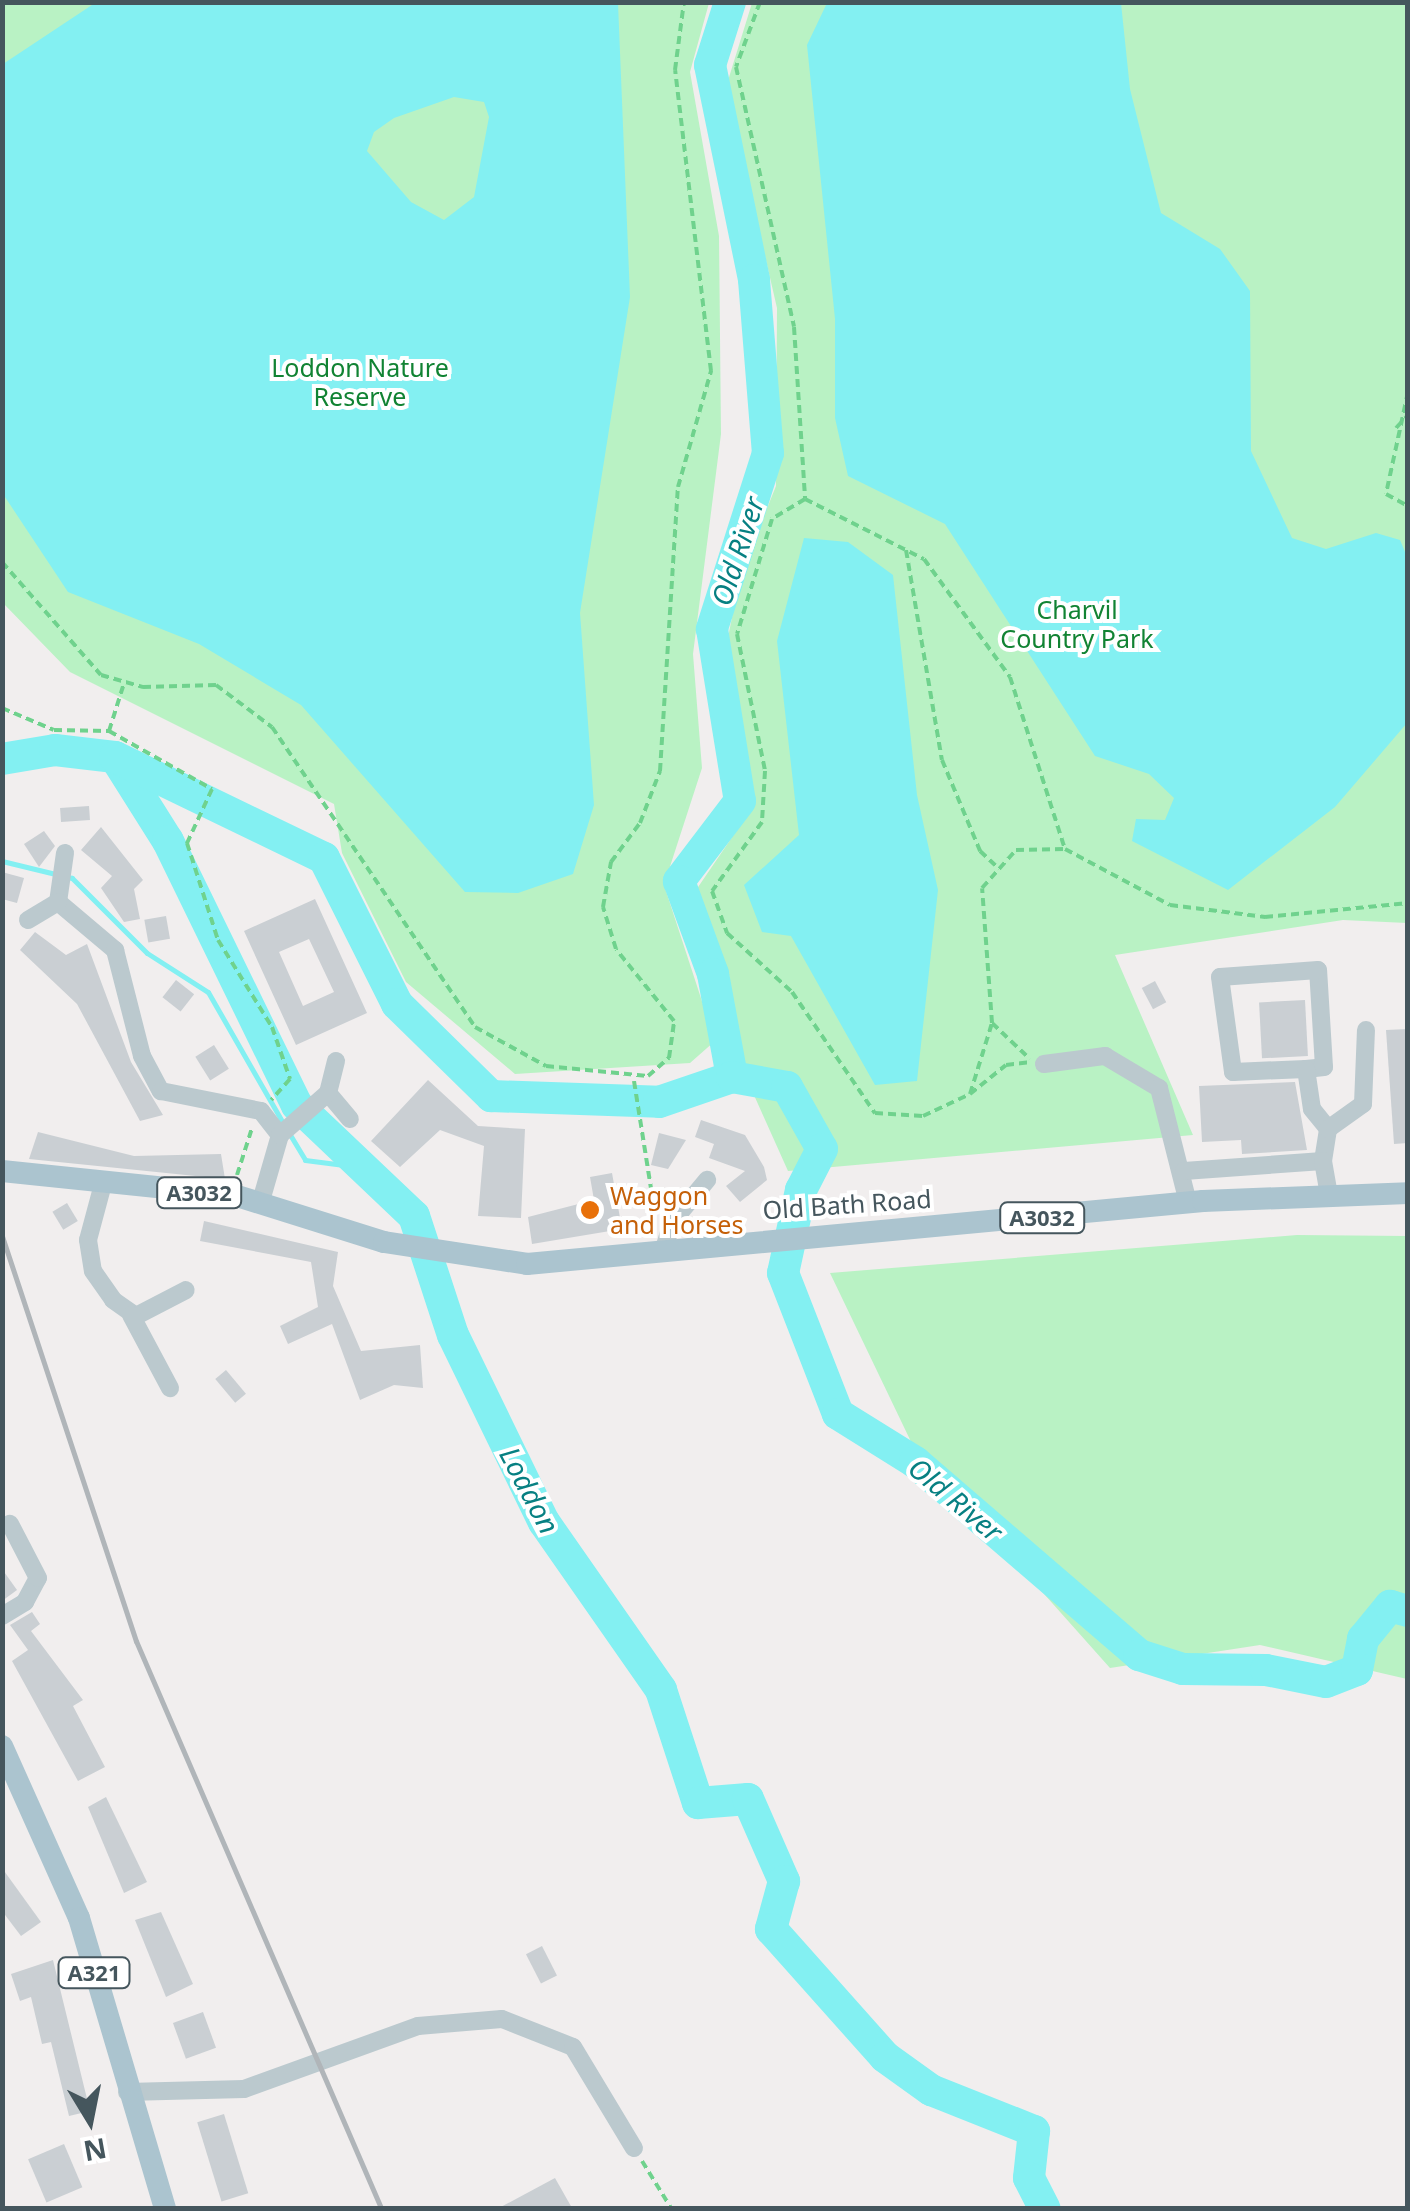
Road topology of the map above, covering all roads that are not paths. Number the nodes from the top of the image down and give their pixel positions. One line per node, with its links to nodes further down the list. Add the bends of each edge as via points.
1 (65, 853): 2 (street)
2 (58, 902): 3 (street); 11 (street, via 115,950 142,1056 161,1092 261,1111)
3 (28, 920)
4 (1366, 1030): 10 (street, via 1362,1104)
5 (336, 1062): 8 (street)
6 (1044, 1064): 14 (street, via 1105,1056 1159,1088)
7 (1306, 1069): 7 (street, via 1234,1072 1220,977 1318,970 1324,1066); 10 (street, via 1312,1109)
8 (323, 1096): 9 (street); 11 (street)
9 (350, 1118)
10 (1328, 1129): 12 (street)
11 (282, 1134): 19 (street)
12 (1323, 1161): 14 (street); 18 (street)
13 (4, 1171): 16 (main road, Old Bath Road / A3032)
14 (1184, 1172): 20 (street)
15 (707, 1180): 21 (street, via 672,1222)
16 (103, 1184): 19 (main road, Old Bath Road / A3032); 23 (street, via 88,1240 93,1271)
17 (1408, 1193): 18 (main road, Old Bath Road / A3032)
18 (1329, 1196): 20 (main road, Old Bath Road / A3032)
19 (261, 1201): 21 (main road, Old Bath Road / A3032, via 384,1242 528,1264)
20 (1188, 1203): 21 (main road, Old Bath Road / A3032, via 771,1236)
21 (663, 1252)
22 (186, 1290): 23 (street)
23 (131, 1315): 24 (street)
24 (170, 1388)
25 (10, 1524): 26 (street, via 38,1578 25,1602)
26 (2, 1616)
27 (2, 1746): 28 (main road, A321, via 80,1918)
28 (126, 2092): 29 (street, via 244,2089 418,2026 502,2019 574,2047); 30 (main road, A321)
29 (634, 2148)
30 (165, 2208)

